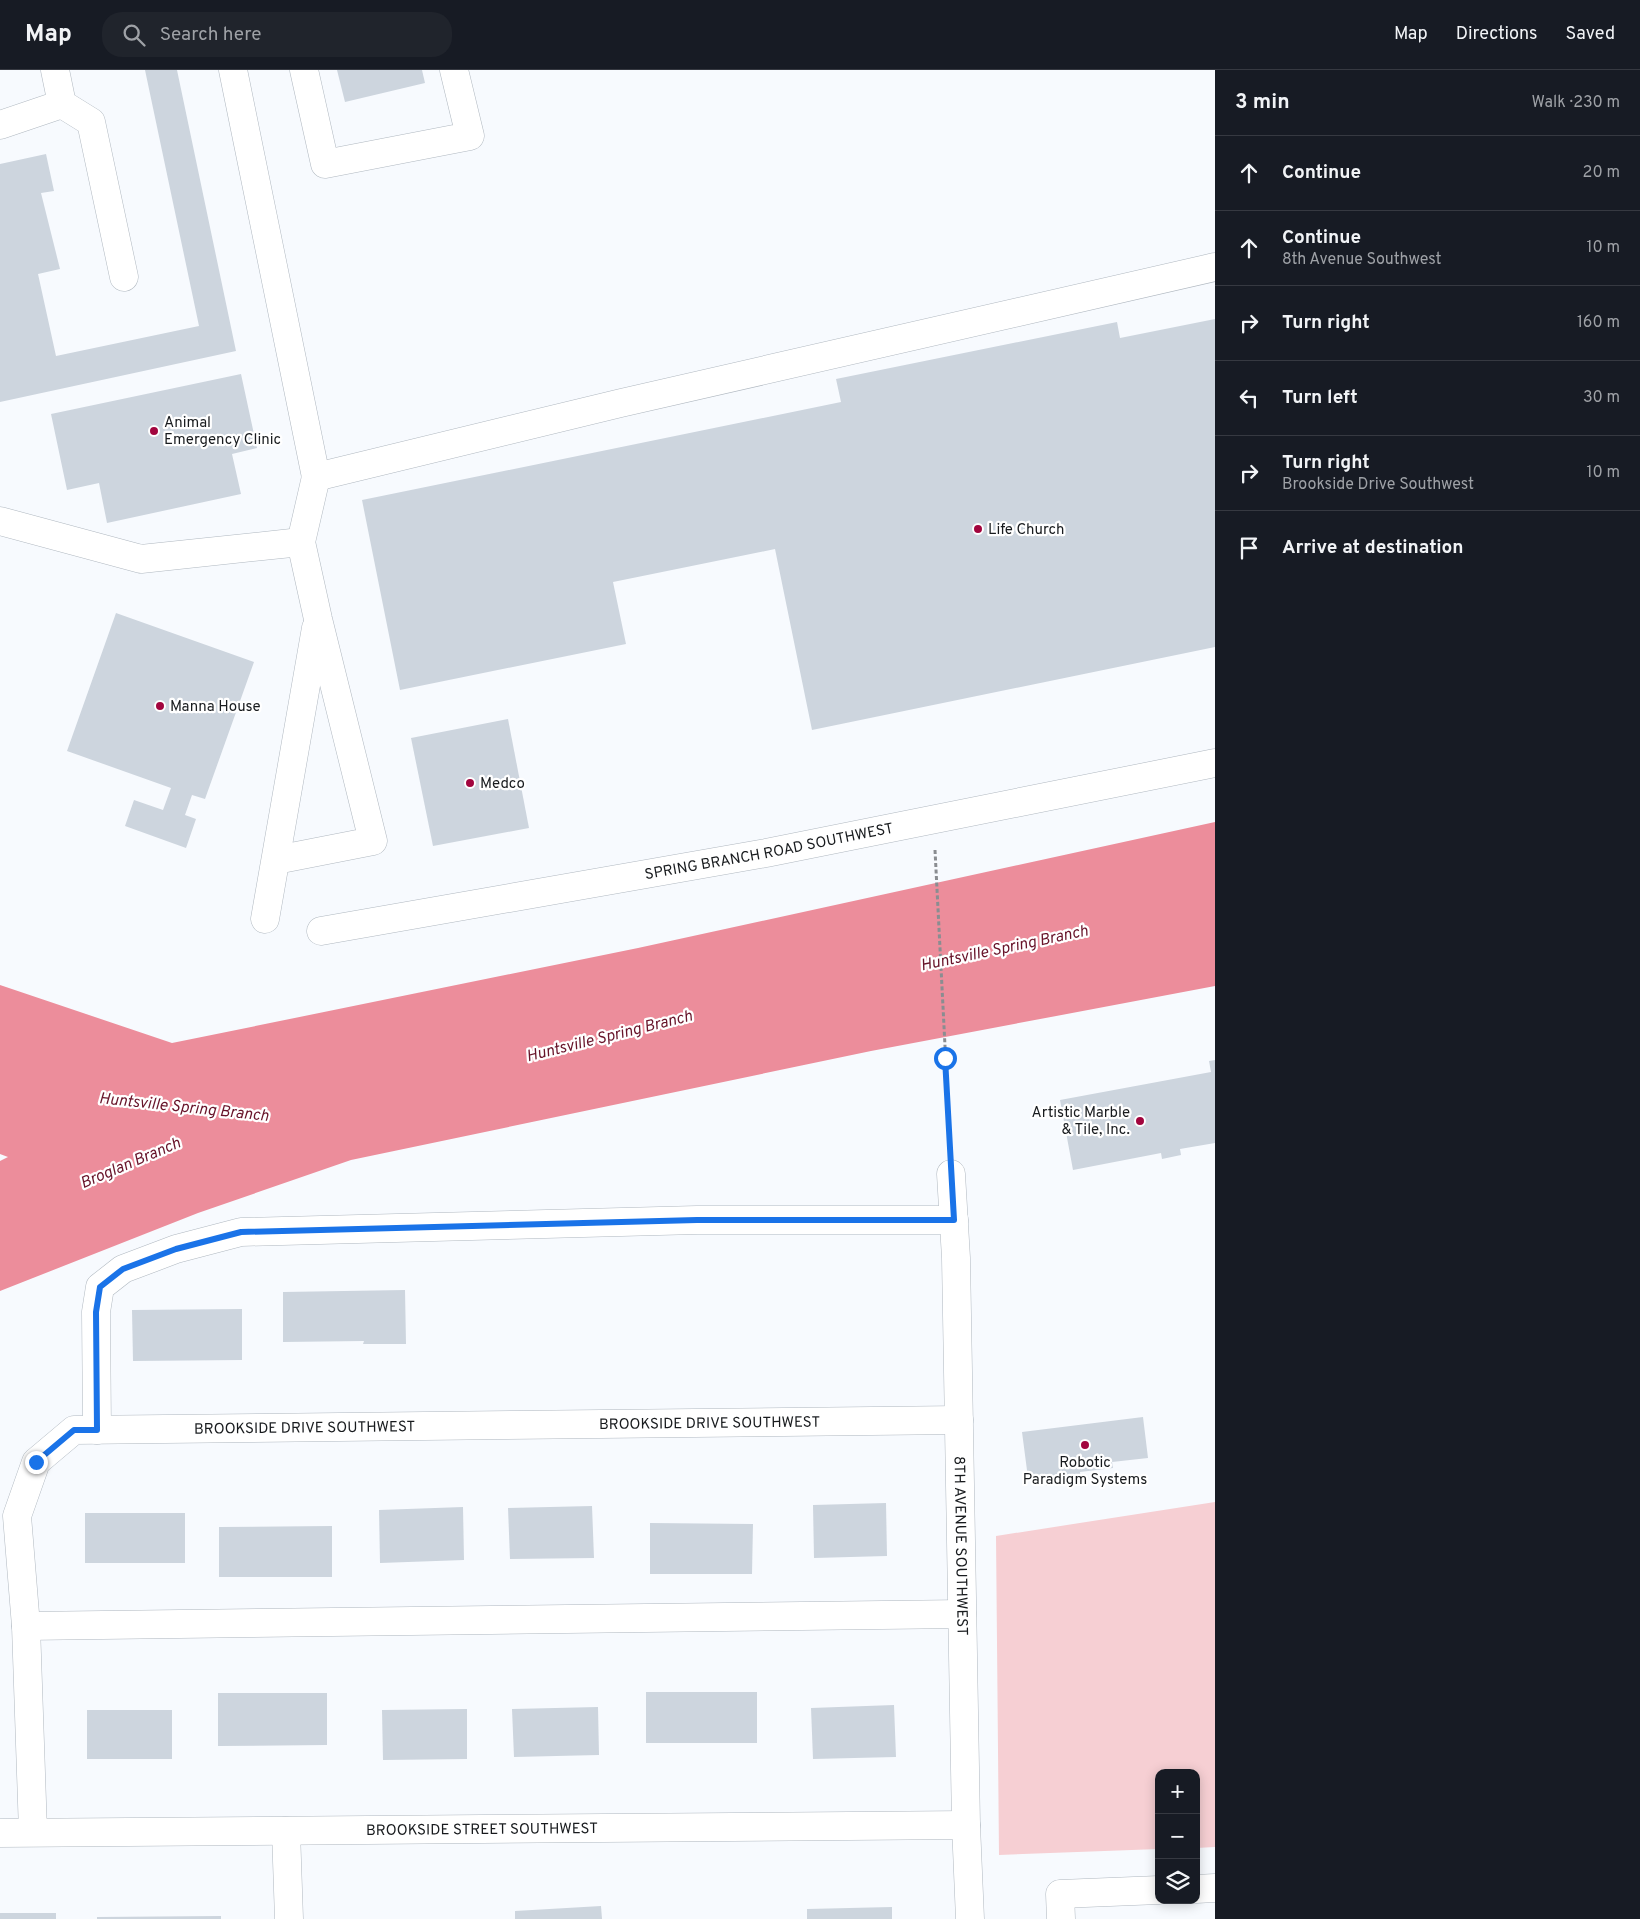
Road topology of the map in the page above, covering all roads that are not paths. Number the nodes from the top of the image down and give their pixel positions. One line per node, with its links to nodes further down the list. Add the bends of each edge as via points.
1 (55, 70): 5 (street)
2 (233, 70): 9 (street)
3 (304, 70): 4 (street, via 325,164 470,136)
4 (454, 70)
5 (62, 104): 6 (street); 8 (street, via 91,122)
6 (0, 125)
7 (1215, 267): 9 (street, via 621,403)
8 (124, 277)
9 (316, 477): 11 (street)
10 (0, 520): 11 (street, via 140,559)
11 (301, 542): 12 (street)
12 (318, 619): 14 (street); 14 (street, via 373,841)
13 (1215, 763): 16 (street, SPRING BRANCH ROAD SOUTHWEST, via 766,853)
14 (276, 860): 15 (street)
15 (265, 920)
16 (321, 931)
17 (951, 1174): 18 (street, 8TH AVENUE SOUTHWEST)
18 (954, 1220): 19 (street, 8TH AVENUE SOUTHWEST); 20 (street, via 697,1220 241,1232 176,1249 123,1269 100,1287 96,1312)
19 (959, 1420): 20 (street, BROOKSIDE DRIVE SOUTHWEST); 22 (street, 8TH AVENUE SOUTHWEST)
20 (97, 1430): 21 (street, BROOKSIDE DRIVE SOUTHWEST, via 74,1430 36,1462)
21 (11, 1498): 23 (street, BROOKSIDE DRIVE SOUTHWEST, via 17,1516)
22 (962, 1614): 23 (street); 24 (street, 8TH AVENUE SOUTHWEST)
23 (26, 1626): 26 (street, BROOKSIDE DRIVE SOUTHWEST)
24 (966, 1825): 25 (street, BROOKSIDE STREET SOUTHWEST); 32 (street, 8TH AVENUE SOUTHWEST)
25 (286, 1831): 26 (street, BROOKSIDE STREET SOUTHWEST); 31 (street)
26 (33, 1832): 27 (street, BROOKSIDE STREET SOUTHWEST)
27 (0, 1833)
28 (1215, 1888): 29 (street)
29 (1200, 1889)
30 (1155, 1890): 33 (street, via 1060,1894)
31 (289, 1919)
32 (970, 1919)
33 (1061, 1919)

